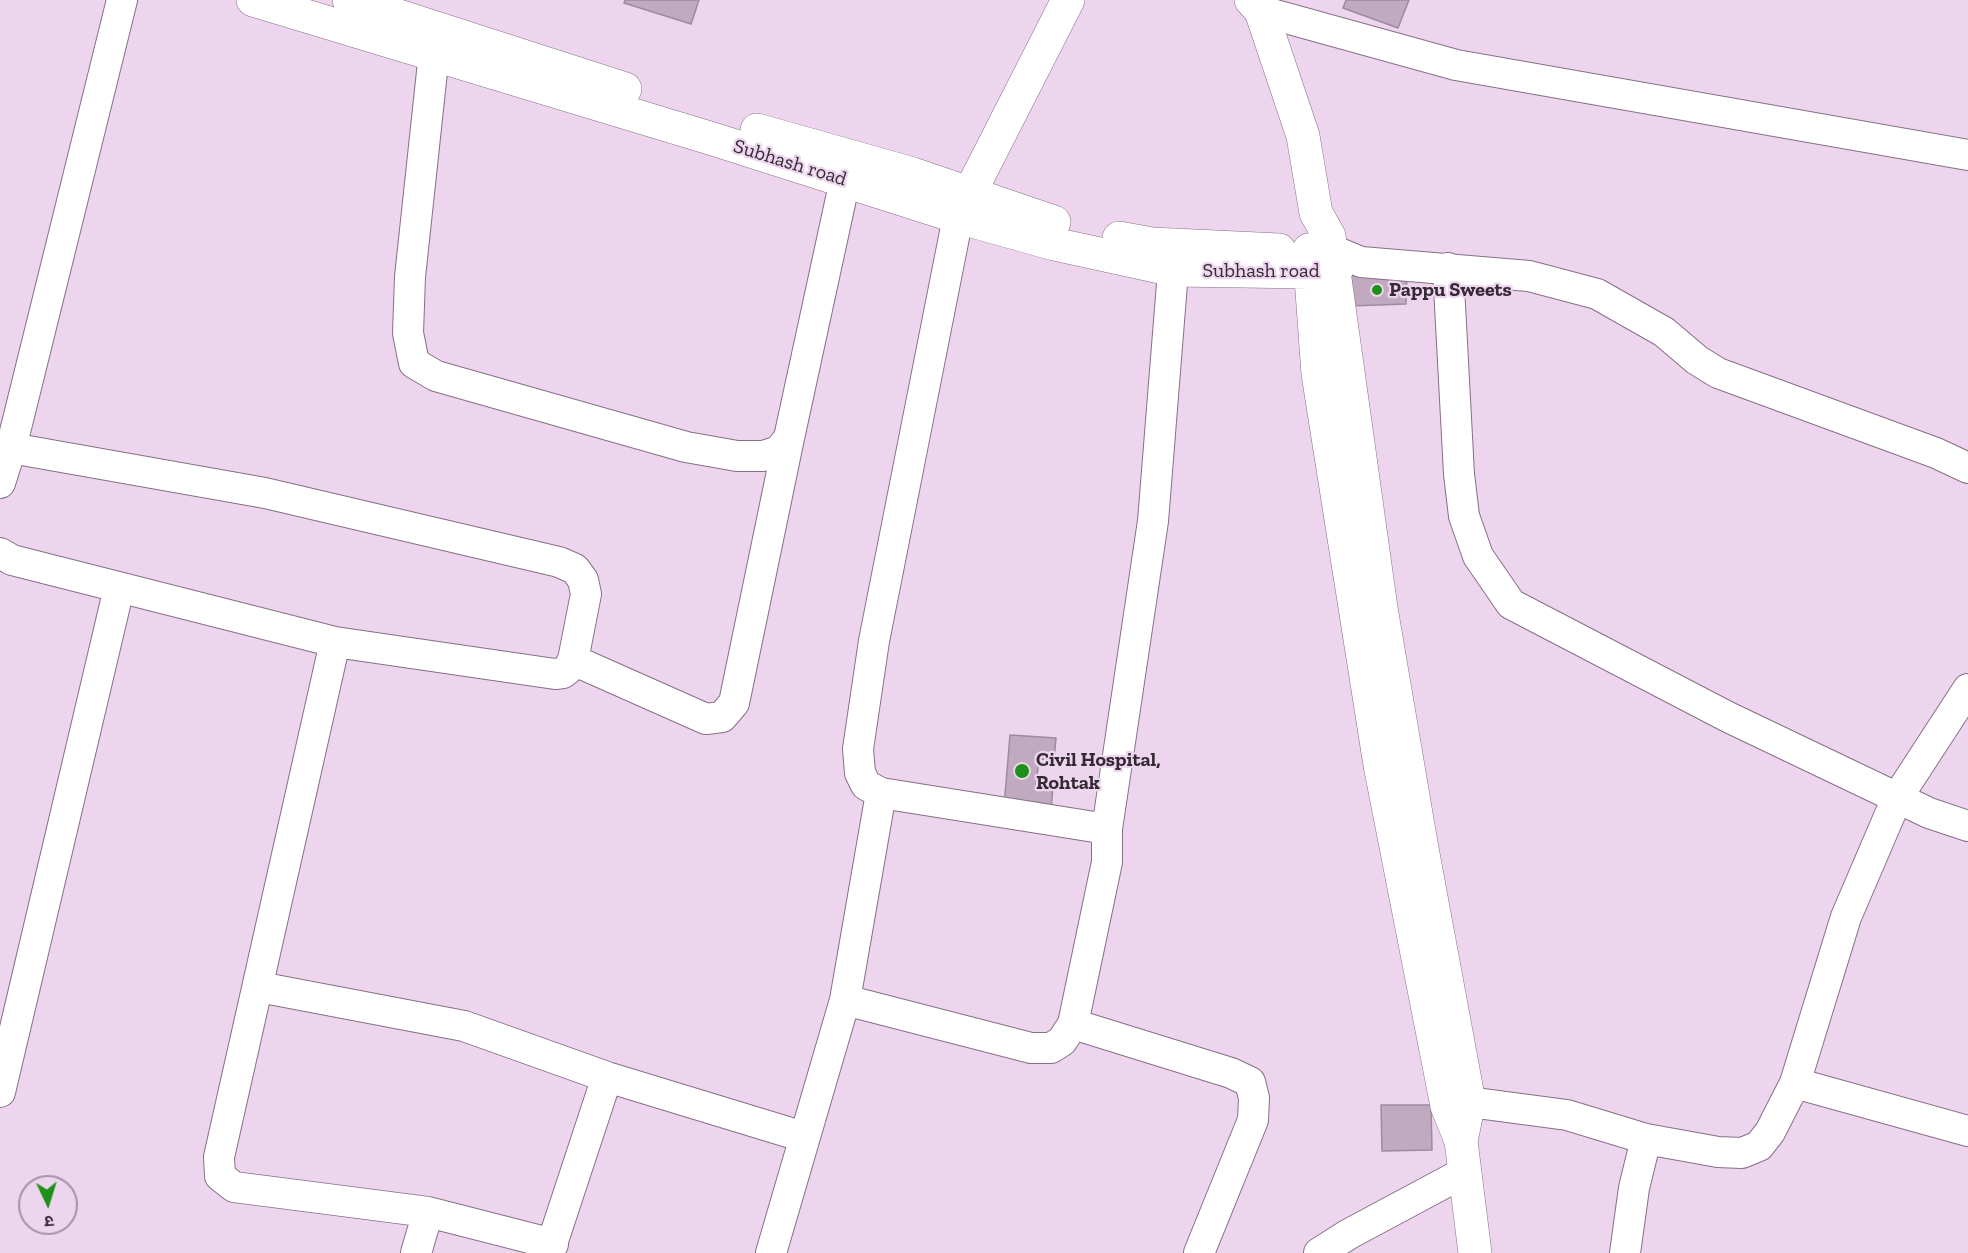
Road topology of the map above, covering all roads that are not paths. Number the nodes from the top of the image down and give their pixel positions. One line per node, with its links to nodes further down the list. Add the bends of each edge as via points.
1 (122, 0): 15 (street)
2 (253, 0): 6 (street, Subhash road)
3 (349, 0): 7 (street, Subhash road)
4 (1068, 0): 10 (street)
5 (1256, 6): 8 (street, via 1456,65); 12 (street, via 1303,136 1316,213 1307,241)
6 (434, 53): 7 (street, Subhash road); 14 (street, via 410,277 408,333 414,363 436,376 686,447 737,456 763,456 779,451)
7 (715, 129): 9 (street, Subhash road)
8 (1968, 154)
9 (849, 168): 10 (street, Subhash road); 14 (street)
10 (964, 205): 11 (street, Subhash road, via 1054,244); 23 (street, via 874,642 858,749 867,785)
11 (1174, 258): 12 (street, Subhash road); 26 (street, via 1153,521)
12 (1329, 261): 13 (street); 33 (street)
13 (1448, 268): 16 (street, via 1529,276 1597,294 1664,332 1718,374); 24 (street, via 1464,516 1478,556 1511,604 1728,717)
14 (789, 438): 21 (street, via 734,703 722,717 706,719)
15 (11, 448): 17 (street); 21 (street, via 265,493 559,562 575,569 586,594)
16 (1968, 468)
17 (0, 483)
18 (0, 553): 19 (street, via 12,560)
19 (119, 588): 20 (street); 32 (street)
20 (335, 642): 21 (street, via 555,674 568,669); 27 (street)
21 (573, 660)
22 (1968, 689): 24 (street)
23 (881, 793): 26 (street); 28 (street)
24 (1897, 798): 25 (street); 31 (street, via 1846,917)
25 (1968, 826)
26 (1107, 829): 29 (street, via 1107,862)
27 (259, 987): 30 (street, via 464,1026); 38 (street, via 219,1157 220,1176 234,1187)
28 (845, 999): 29 (street, via 1031,1048 1051,1048 1062,1041); 35 (street)
29 (1073, 1024): 42 (street, via 1250,1082 1254,1098 1252,1120)
30 (607, 1077): 35 (street); 39 (street)
31 (1795, 1083): 34 (street); 36 (street, via 1770,1132 1759,1146 1742,1153)
32 (0, 1092)
33 (1458, 1104): 36 (street, via 1567,1115); 37 (street)
34 (1968, 1131)
35 (804, 1137): 41 (street)
36 (1646, 1139): 45 (street)
37 (1463, 1173): 43 (street); 44 (street)
38 (428, 1212): 39 (street); 40 (street)
39 (551, 1248)
40 (416, 1253)
41 (771, 1253)
42 (1199, 1253)
43 (1319, 1253)
44 (1475, 1253)
45 (1625, 1253)

